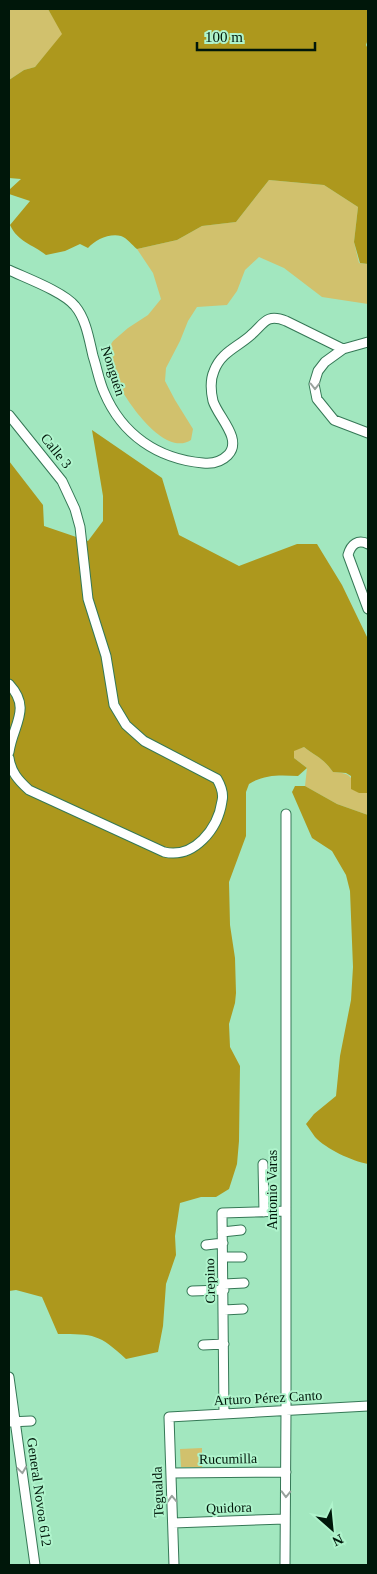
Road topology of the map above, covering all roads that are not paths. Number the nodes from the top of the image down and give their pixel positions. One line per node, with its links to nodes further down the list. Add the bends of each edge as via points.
1 (9, 270): 3 (street, Nonguén, via 62,295 76,306 103,390 119,420 151,448 171,458 213,463 231,452 231,436 214,401 213,372 222,356 267,320 280,318)
2 (368, 342): 3 (street)
3 (343, 349): 5 (street, one-way to 5, via 318,371 314,392 334,420)
4 (9, 415): 10 (street, Calle 3, via 62,481 76,509 88,599 106,656 114,705 126,726 144,741 218,779 222,801 216,820 201,844 188,852 172,854 28,790 12,770)
5 (368, 433)
6 (368, 544): 7 (street, via 363,542 351,546 348,555)
7 (368, 609)
8 (9, 684): 9 (street, via 16,692 21,711)
9 (9, 752)
10 (9, 758)
11 (286, 814): 13 (street, Antonio Varas)
12 (264, 1164): 14 (street)
13 (286, 1211): 14 (street, Crepino); 30 (street, Antonio Varas)
14 (264, 1212): 16 (street, Crepino, via 222,1212)
15 (241, 1230): 16 (street)
16 (222, 1232): 18 (street, Crepino)
17 (206, 1244): 18 (street)
18 (223, 1244): 20 (street, Crepino)
19 (242, 1256): 20 (street)
20 (223, 1257): 22 (street, Crepino)
21 (244, 1283): 22 (street)
22 (224, 1287): 23 (street); 25 (street, Crepino)
23 (192, 1291)
24 (244, 1309): 25 (street)
25 (224, 1310): 26 (street, Crepino)
26 (224, 1344): 27 (street); 31 (street, Crepino)
27 (203, 1345)
28 (9, 1377): 34 (street, General Novoa 612)
29 (368, 1406): 30 (street, Arturo Pérez Canto)
30 (286, 1410): 31 (street, Arturo Pérez Canto); 35 (street, Antonio Varas)
31 (224, 1414): 32 (street, Arturo Pérez Canto)
32 (168, 1417): 36 (street, Tegualda)
33 (31, 1421): 34 (street)
34 (12, 1422): 39 (street, General Novoa 612, one-way to 39)
35 (286, 1472): 36 (street, Rucumilla); 37 (street, Antonio Varas, one-way to 37)
36 (171, 1473): 38 (street, Tegualda, one-way to 36)
37 (285, 1519): 38 (street, Quidora); 41 (street, Antonio Varas)
38 (173, 1523): 40 (street, Tegualda)
39 (35, 1565)
40 (174, 1565)
41 (285, 1565)

